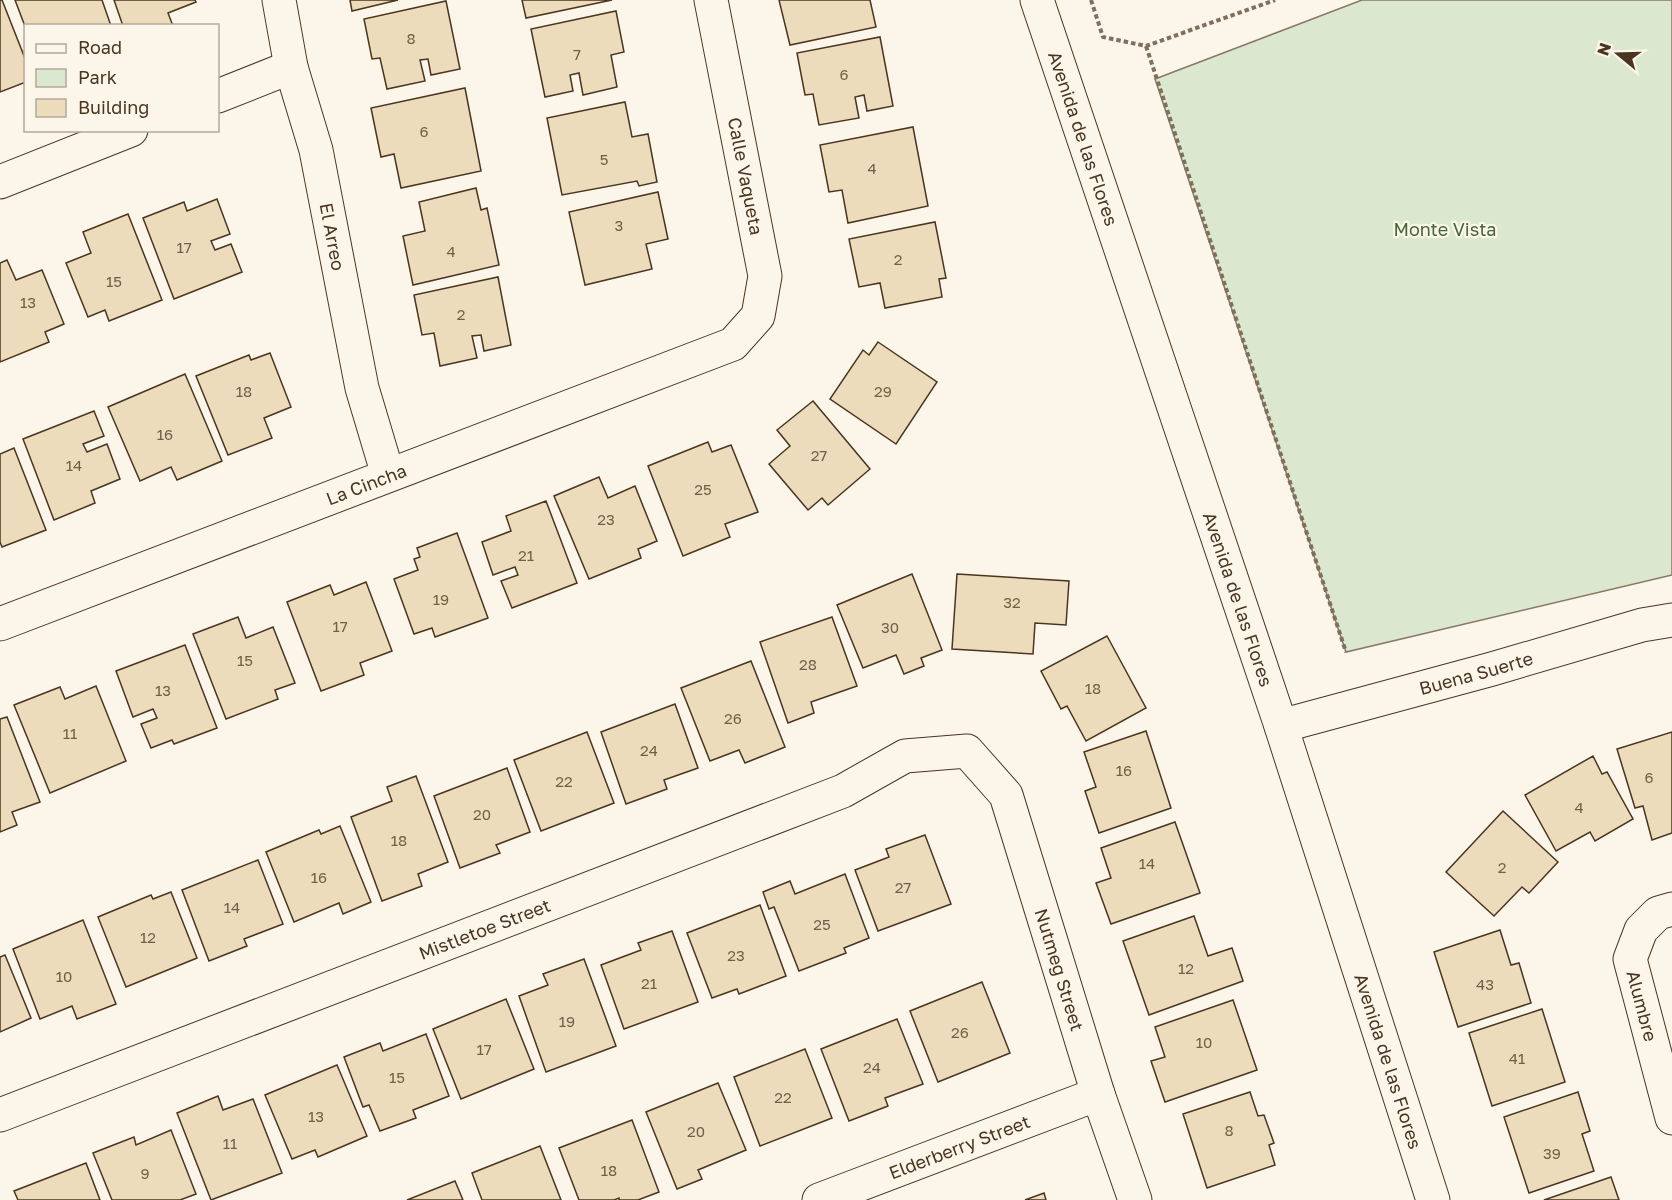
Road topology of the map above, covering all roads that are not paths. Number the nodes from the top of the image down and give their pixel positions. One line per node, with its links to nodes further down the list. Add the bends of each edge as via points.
1 (279, 0): 4 (street, El Arreo)
2 (711, 0): 8 (street, Calle Vaqueta, via 765,276 758,316)
3 (1037, 0): 12 (street, Avenida de las Flores)
4 (291, 68): 5 (street); 9 (street, El Arreo, via 316,150 362,388)
5 (219, 96)
6 (126, 132): 7 (street)
7 (0, 182)
8 (733, 344): 9 (street, La Cincha)
9 (388, 475): 11 (street, La Cincha)
10 (1672, 620): 12 (street, Buena Suerte, via 1642,625)
11 (0, 624)
12 (1281, 726): 18 (street, Avenida de las Flores)
13 (968, 751): 15 (street, Nutmeg Street, via 1006,795); 16 (street, Mistletoe Street, via 905,756 843,791)
14 (1672, 909): 17 (street, Alumbre, via 1658,913 1641,930 1630,959)
15 (1098, 1094): 19 (street, Elderberry Street); 20 (street, Nutmeg Street)
16 (0, 1115)
17 (1672, 1118)
18 (1426, 1198)
19 (819, 1200)
20 (1135, 1200)

